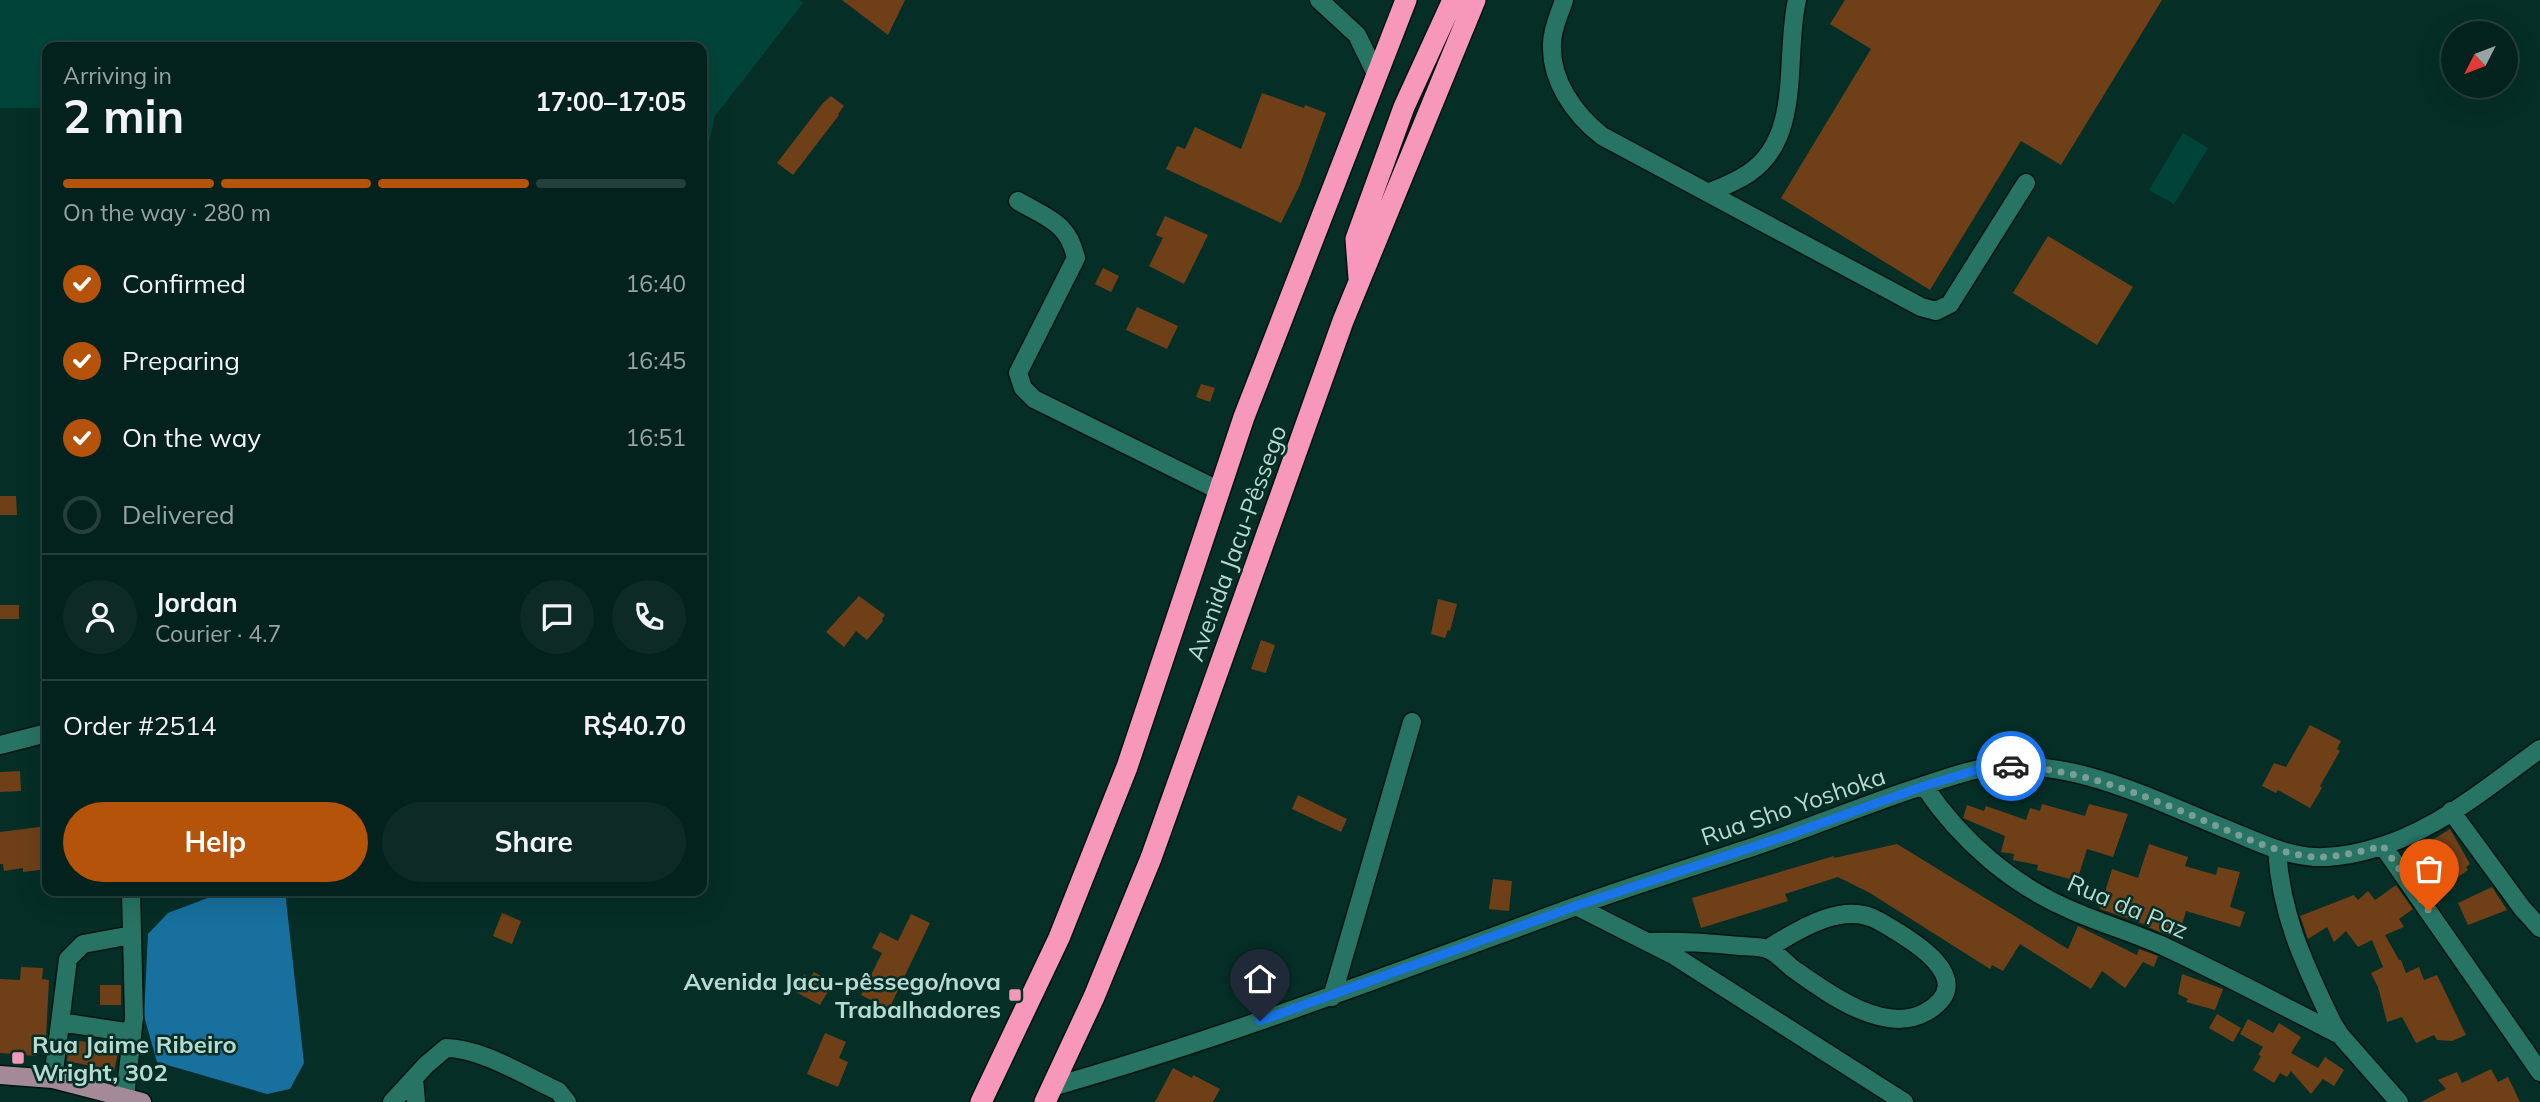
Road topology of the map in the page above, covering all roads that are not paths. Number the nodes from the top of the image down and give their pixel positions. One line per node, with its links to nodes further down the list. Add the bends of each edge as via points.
1 (1319, 0): 8 (street)
2 (1406, 0): 9 (highway, Avenida Jacu-Pêssego)
3 (1440, 0): 10 (highway, via 1384,131)
4 (1453, 0): 10 (highway, via 1404,107)
5 (1475, 0): 14 (highway, Avenida Jacu-Pêssego)
6 (1564, 0): 12 (street, via 1552,40 1553,61 1559,83 1583,122)
7 (1797, 0): 12 (street, via 1784,125 1776,145 1751,172)
8 (1339, 8): 9 (street)
9 (1376, 74): 15 (highway, Avenida Jacu-Pêssego)
10 (1381, 171): 14 (highway, via 1356,239)
11 (2026, 183): 12 (street, via 1950,304 1936,311)
12 (1710, 192)
13 (1018, 201): 15 (street, via 1060,225 1072,239 1076,258 1018,373 1023,388 1034,399)
14 (1359, 284): 38 (highway, Avenida Jacu-Pêssego, via 1151,858)
15 (1218, 490): 43 (highway, Avenida Jacu-Pêssego, via 1127,767 1059,938)
16 (1412, 722): 30 (street)
17 (42, 734): 18 (street)
18 (0, 745)
19 (2540, 749): 21 (street, Rua Sho Yoshoka)
20 (1924, 786): 23 (street, Rua Sho Yoshoka, via 1980,769 2012,766 2082,775); 25 (street, Rua Sho Yoshoka); 33 (street, Rua da Paz, via 1978,849 2020,884 2075,912 2160,944)
21 (2451, 811): 22 (street, Rua Sho Yoshoka); 26 (street)
22 (2383, 846): 23 (street, Rua Sho Yoshoka, via 2331,857); 34 (street)
23 (2277, 850): 33 (street, via 2282,899 2292,930)
24 (131, 896): 27 (street)
25 (1576, 906): 28 (street); 30 (street, Rua Sho Yoshoka)
26 (2540, 928)
27 (132, 935): 31 (street, via 83,944 68,959); 32 (street)
28 (1650, 942): 29 (street, via 1694,941); 44 (street)
29 (1767, 949): 29 (street, via 1853,1007 1892,1019 1919,1016 1938,1005 1946,987 1942,966 1914,941 1867,914 1835,915)
30 (1332, 997): 38 (street, Rua Sho Yoshoka)
31 (60, 1022): 32 (street); 37 (street)
32 (132, 1033): 39 (street)
33 (2340, 1035): 45 (street)
34 (2540, 1072)
35 (0, 1074): 37 (main road)
36 (414, 1078): 40 (street); 41 (street); 42 (street, via 446,1048 459,1048 558,1091)
37 (53, 1079): 39 (main road)
38 (1048, 1095)
39 (134, 1100)
40 (392, 1102)
41 (416, 1102)
42 (567, 1102)
43 (981, 1102)
44 (1903, 1102)
45 (2399, 1102)

